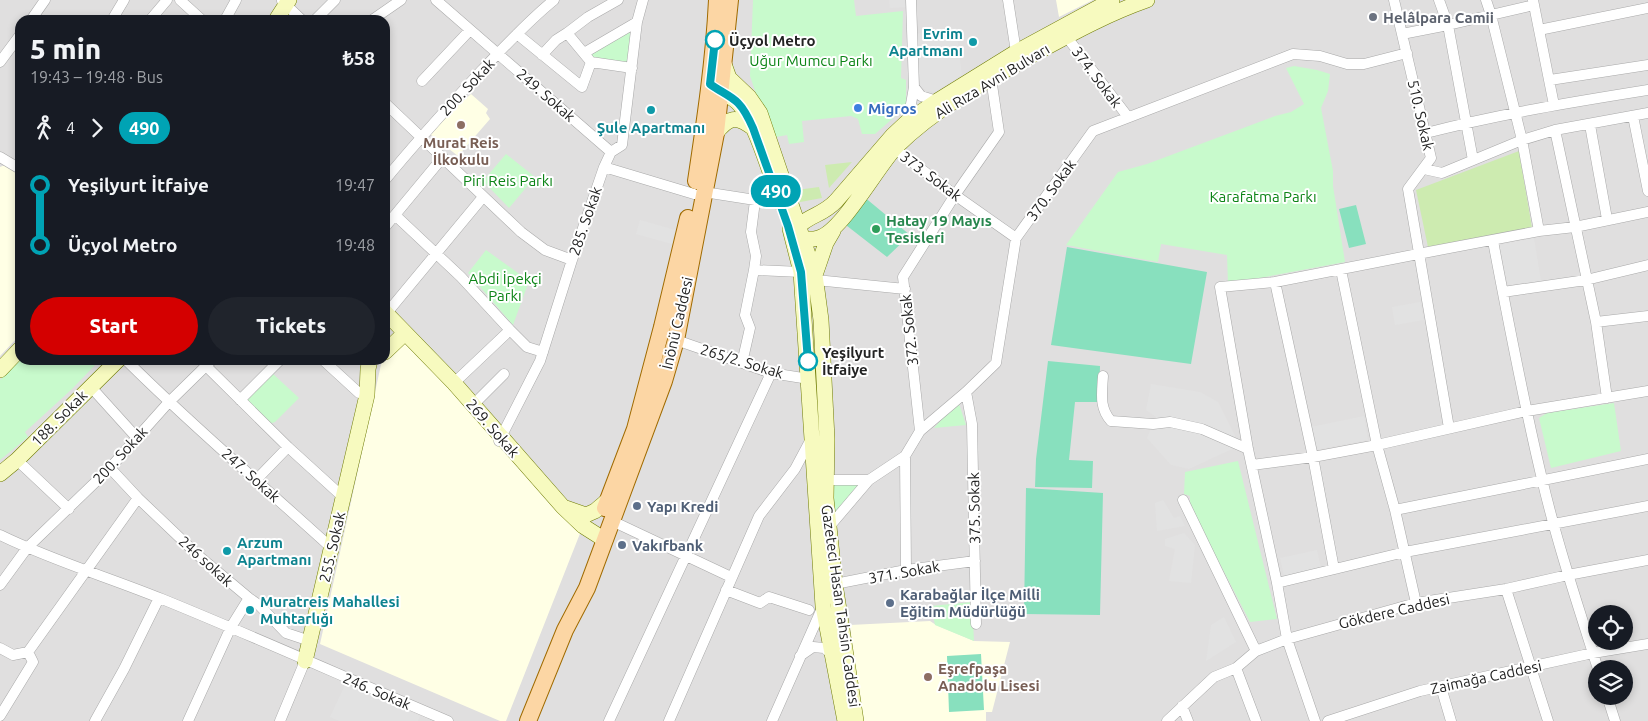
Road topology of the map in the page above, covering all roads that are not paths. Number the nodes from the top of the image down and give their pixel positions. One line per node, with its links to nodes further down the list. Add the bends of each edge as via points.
1 (45, 0): 24 (street)
2 (124, 0): 25 (street)
3 (166, 0): 26 (street)
4 (180, 0): 27 (street)
5 (236, 0): 28 (street)
6 (334, 0): 31 (street)
7 (401, 0): 32 (street)
8 (436, 0): 36 (street, 249. Sokak)
9 (554, 0): 39 (street, 200. Sokak)
10 (618, 0): 38 (street)
11 (642, 0): 34 (street, 285. Sokak)
12 (717, 0): 56 (main road, İnönü Caddesi)
13 (730, 0): 50 (main road, İnönü Caddesi)
14 (911, 0): 57 (street)
15 (1008, 0): 43 (street)
16 (1112, 0): 43 (main road, Ali Rıza Avni Bulvarı)
17 (1147, 0): 41 (main road, Ali Rıza Avni Bulvarı, via 1117,10)
18 (1394, 0): 40 (street, 510. Sokak)
19 (1439, 0): 35 (street)
20 (1486, 0): 33 (street)
21 (285, 2): 29 (main road); 30 (street)
22 (1534, 2): 33 (street); 37 (street)
23 (1648, 8): 37 (street)
24 (34, 15)
25 (115, 15)
26 (154, 15)
27 (196, 15)
28 (227, 15)
29 (278, 15)
30 (297, 15)
31 (320, 15)
32 (379, 15)
33 (1491, 15): 35 (street); 63 (street)
34 (637, 22): 44 (street); 52 (street, 285. Sokak)
35 (1448, 25): 40 (street); 68 (street)
36 (470, 30): 46 (street, 249. Sokak); 55 (street)
37 (1539, 30): 54 (street)
38 (567, 33): 44 (street); 47 (street)
39 (517, 34): 46 (street, 200. Sokak); 47 (street)
40 (1402, 34): 45 (street, 510. Sokak)
41 (1066, 36): 53 (main road, Ali Rıza Avni Bulvarı); 66 (street, 374. Sokak)
42 (15, 42): 48 (street)
43 (1016, 52): 60 (main road, Ali Rıza Avni Bulvarı)
44 (584, 53): 49 (street)
45 (1407, 53): 66 (street, 370. Sokak, via 1364,64 1293,54); 72 (street, 510. Sokak)
46 (498, 54): 74 (street, 200. Sokak); 77 (street, 249. Sokak)
47 (542, 55): 49 (street, via 582,87)
48 (0, 62)
49 (591, 62): 52 (street)
50 (724, 64): 56 (main road, İnönü Caddesi); 58 (main road, Gazeteci Hasan Tahsin Caddesi, via 729,78)
51 (1648, 64): 54 (street)
52 (632, 68): 77 (street, 285. Sokak, via 622,145)
53 (991, 78): 76 (main road, Ali Rıza Avni Bulvarı, via 922,124); 87 (street, 372. Sokak, via 999,132)
54 (1550, 80): 61 (street)
55 (422, 81)
56 (718, 86): 58 (main road); 70 (main road, Gazeteci Hasan Tahsin Caddesi, via 737,102); 73 (main road, İnönü Caddesi); 86 (main road, İnönü Caddesi)
57 (914, 87): 60 (street, via 921,96); 67 (street)
58 (739, 88): 94 (main road, Gazeteci Hasan Tahsin Caddesi, via 760,113)
59 (1648, 90): 61 (street)
60 (937, 101): 67 (main road, Ali Rıza Avni Bulvarı)
61 (1554, 105): 63 (street)
62 (390, 108): 74 (street)
63 (1516, 113): 68 (street); 75 (street)
64 (1648, 113): 65 (street)
65 (1633, 116): 69 (street); 85 (street)
66 (1128, 117): 98 (street, 370. Sokak, via 1093,131)
67 (908, 121): 94 (main road, Ali Rıza Avni Bulvarı, via 828,210)
68 (1465, 122): 72 (street); 80 (street)
69 (1590, 125): 71 (street); 92 (street)
70 (753, 128): 73 (main road, via 734,119 725,123); 94 (main road, Gazeteci Hasan Tahsin Caddesi)
71 (1555, 130): 75 (street); 95 (street)
72 (1426, 133): 83 (street, 510. Sokak, via 1431,158)
73 (716, 134): 86 (main road, İnönü Caddesi)
74 (420, 136): 79 (street); 84 (street, 200. Sokak)
75 (1522, 140): 80 (street); 97 (street)
76 (895, 149): 87 (street, 373. Sokak); 96 (main road, Ali Rıza Avni Bulvarı)
77 (610, 152): 82 (street, 285. Sokak)
78 (0, 157): 81 (street)
79 (443, 157): 88 (street); 91 (street)
80 (1473, 160): 83 (street, via 1442,173)
81 (15, 166)
82 (604, 167): 86 (street); 102 (street, 285. Sokak)
83 (1424, 169): 101 (street, 510. Sokak, via 1408,189)
84 (390, 174)
85 (1648, 192)
86 (699, 193): 89 (street); 117 (main road, İnönü Caddesi); 165 (main road, İnönü Caddesi, via 635,429)
87 (955, 195): 98 (street, 373. Sokak); 109 (street, 372. Sokak, via 903,277)
88 (484, 197): 100 (street); 102 (street, via 545,250)
89 (755, 201): 94 (street); 104 (street, via 752,232 756,256)
90 (1648, 212): 92 (street)
91 (395, 215): 93 (street); 100 (street)
92 (1607, 219): 95 (street)
93 (390, 221)
94 (796, 222): 96 (main road, Ali Rıza Avni Bulvarı, via 818,238); 106 (main road, Gazeteci Hasan Tahsin Caddesi)
95 (1575, 226): 97 (street); 107 (street)
96 (835, 227): 106 (main road)
97 (1539, 231): 99 (street)
98 (1016, 238): 137 (street, 370. Sokak, via 996,363)
99 (1493, 241): 101 (street); 110 (street)
100 (435, 253): 111 (street); 115 (street)
101 (1418, 254): 105 (street); 144 (street, 510. Sokak)
102 (572, 260): 119 (street, 285. Sokak)
103 (1648, 265): 107 (street)
104 (754, 270): 106 (street); 121 (street, via 745,315 750,328)
105 (1341, 270): 108 (street); 149 (street)
106 (811, 276): 109 (street); 133 (main road, Gazeteci Hasan Tahsin Caddesi); 160 (main road, Gazeteci Hasan Tahsin Caddesi, via 821,320)
107 (1586, 280): 110 (street); 114 (street)
108 (1275, 282): 151 (street, via 1220,287); 153 (street)
109 (905, 289): 145 (street, 372. Sokak)
110 (1503, 292): 143 (street)
111 (390, 308)
112 (1648, 316): 114 (street)
113 (390, 319): 116 (main road, 269. Sokak)
114 (1596, 322): 139 (street)
115 (510, 330): 119 (street, via 527,347); 134 (street)
116 (405, 333): 118 (main road); 134 (main road, 269. Sokak)
117 (676, 340): 121 (street, 265/2. Sokak); 171 (main road, İnönü Caddesi)
118 (390, 347)
119 (543, 352): 148 (street, 285. Sokak)
120 (15, 354): 129 (main road)
121 (742, 363): 130 (street, 265/2. Sokak)
122 (113, 365): 135 (main road, 188. Sokak)
123 (131, 365): 141 (street, 247. Sokak)
124 (207, 365): 141 (street, 200. Sokak)
125 (211, 365): 140 (street)
126 (275, 365): 140 (street)
127 (328, 365): 138 (street, via 359,393)
128 (372, 365): 138 (main road, 255. Sokak)
129 (0, 370)
130 (771, 373): 133 (street, 265/2. Sokak); 179 (street)
131 (504, 374): 142 (street)
132 (1103, 376): 151 (street, via 1099,411 1111,421 1170,422 1202,429)
133 (809, 379): 147 (main road, Gazeteci Hasan Tahsin Caddesi)
134 (454, 383): 142 (main road, 269. Sokak)
135 (90, 386): 146 (street); 155 (main road, 188. Sokak)
136 (1648, 391): 139 (street)
137 (966, 392): 145 (street, 370. Sokak); 181 (street, 375. Sokak, via 972,424)
138 (367, 395): 164 (main road, 255. Sokak)
139 (1607, 398): 143 (street)
140 (240, 400): 150 (street)
141 (168, 403): 146 (street, 200. Sokak); 159 (street, 247. Sokak)
142 (473, 405): 148 (main road, 269. Sokak)
143 (1527, 411): 144 (street); 162 (street)
144 (1449, 428): 149 (street)
145 (920, 431): 152 (street, 370. Sokak)
146 (137, 438): 157 (street, 200. Sokak)
147 (811, 439): 186 (street, via 795,469 760,516); 195 (main road, Gazeteci Hasan Tahsin Caddesi)
148 (501, 440): 168 (main road, 269. Sokak)
149 (1377, 445): 153 (street); 170 (street)
150 (288, 447): 159 (street); 164 (street)
151 (1248, 449): 156 (street)
152 (905, 456): 161 (street, 370. Sokak); 183 (street)
153 (1313, 457): 156 (street); 182 (street)
154 (1648, 459): 162 (street)
155 (17, 460): 158 (main road, 188. Sokak); 169 (street)
156 (1252, 464): 187 (street)
157 (110, 468): 163 (street, 246 sokak); 169 (street, 200. Sokak)
158 (0, 474)
159 (257, 479): 176 (street, 247. Sokak, via 326,543)
160 (826, 480): 161 (street); 173 (main road, Gazeteci Hasan Tahsin Caddesi)
161 (869, 480): 173 (street, 370. Sokak)
162 (1542, 481): 170 (street); 172 (street)
163 (138, 498): 184 (street); 193 (street, 246 sokak)
164 (344, 498): 176 (main road, 255. Sokak)
165 (608, 500): 168 (main road, via 586,515); 175 (main road, İnönü Caddesi)
166 (1183, 500): 202 (street)
167 (1648, 506): 172 (street)
168 (562, 507): 175 (main road, 269. Sokak)
169 (69, 508): 177 (street, 200. Sokak)
170 (1395, 510): 178 (street)
171 (612, 521): 175 (main road, İnönü Caddesi); 179 (street)
172 (1554, 524): 178 (street); 185 (street)
173 (829, 526): 188 (main road, Gazeteci Hasan Tahsin Caddesi)
174 (0, 535): 177 (street, 246. Sokak)
175 (600, 537): 220 (main road, İnönü Caddesi)
176 (333, 545): 199 (main road, 255. Sokak)
177 (27, 548): 184 (street, 246. Sokak); 189 (street, 200. Sokak)
178 (1405, 552): 182 (street); 194 (street)
179 (686, 555): 186 (street); 221 (street)
180 (1648, 560): 185 (street, Gökdere Caddesi)
181 (974, 561): 183 (street, 371. Sokak); 196 (street, 375. Sokak)
182 (1334, 569): 187 (street)
183 (906, 570): 188 (street, 371. Sokak)
184 (84, 571): 192 (street, 246. Sokak); 203 (street)
185 (1568, 575): 190 (street, Gökdere Caddesi); 204 (street)
186 (731, 577): 191 (street)
187 (1277, 583): 198 (street)
188 (834, 584): 225 (main road, Gazeteci Hasan Tahsin Caddesi)
189 (0, 585)
190 (1506, 589): 194 (street, Gökdere Caddesi); 210 (street)
191 (726, 590): 195 (street, via 760,603 769,597); 222 (street)
192 (160, 598): 197 (street, 246. Sokak); 216 (street)
193 (249, 598): 197 (street); 199 (street, 246 sokak, via 259,604 286,633)
194 (1416, 603): 198 (street, Gökdere Caddesi)
195 (816, 608): 205 (main road, Gazeteci Hasan Tahsin Caddesi); 206 (street)
196 (976, 624)
197 (231, 628): 207 (street, 246. Sokak); 217 (street)
198 (1287, 639): 202 (street, Gökdere Caddesi); 229 (street)
199 (310, 641): 207 (main road, 255. Sokak)
200 (1648, 644): 204 (street, Zaimağa Caddesi)
201 (0, 648): 203 (street, via 13,655)
202 (1256, 651): 209 (street, Gökdere Caddesi)
203 (28, 652): 214 (street, via 32,662)
204 (1593, 653): 208 (street); 210 (street, Zaimağa Caddesi)
205 (833, 655): 206 (street, via 824,648 813,647); 224 (main road, Gazeteci Hasan Tahsin Caddesi)
206 (799, 657): 223 (street)
207 (305, 660): 215 (street, 246. Sokak); 218 (street, 255. Sokak)
208 (1595, 660)
209 (1236, 668): 213 (street, Gökdere Caddesi, via 1214,677); 228 (street)
210 (1531, 668): 211 (street, Zaimağa Caddesi); 232 (street)
211 (1441, 687): 230 (street, Zaimağa Caddesi); 231 (street)
212 (1610, 705): 233 (street)
213 (1182, 706): 226 (street, Gökdere Caddesi); 227 (street)
214 (0, 716)
215 (426, 717): 219 (street, 246. Sokak)
216 (95, 721)
217 (188, 721)
218 (280, 721)
219 (448, 721)
220 (528, 721)
221 (609, 721)
222 (669, 721)
223 (772, 721)
224 (845, 721)
225 (856, 721)
226 (1166, 721)
227 (1188, 721)
228 (1256, 721)
229 (1316, 721)
230 (1328, 721)
231 (1451, 721)
232 (1548, 721)
233 (1615, 721)

